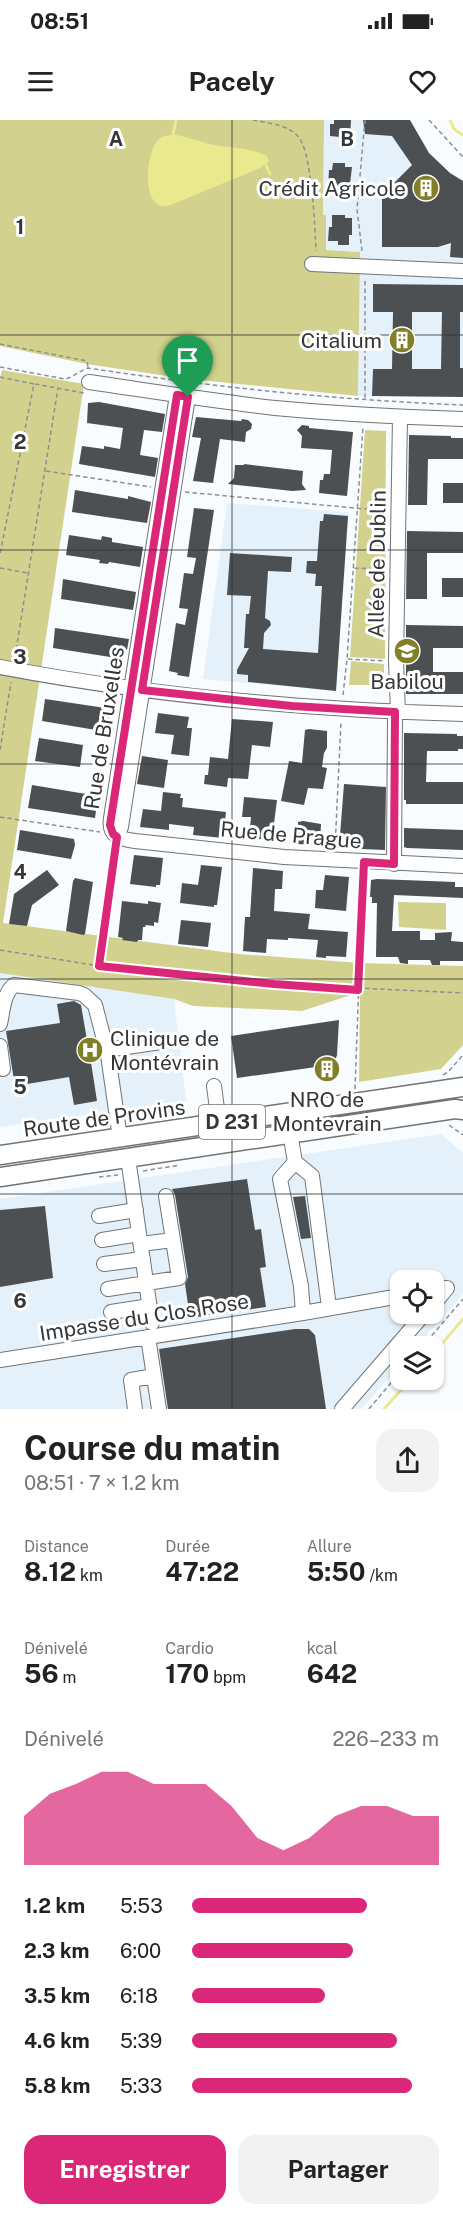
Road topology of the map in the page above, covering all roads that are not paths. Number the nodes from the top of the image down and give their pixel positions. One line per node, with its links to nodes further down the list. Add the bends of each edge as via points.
1 (314, 264): 2 (street)
2 (463, 271)
3 (87, 379): 4 (street)
4 (183, 396): 5 (street); 8 (street, Rue de Bruxelles)
5 (400, 417): 6 (street); 9 (street, Allée de Dublin)
6 (463, 418)
7 (6, 668): 8 (street)
8 (137, 689): 9 (street, via 292,706); 11 (street, Rue de Bruxelles, via 110,825)
9 (397, 712): 10 (street); 12 (street, Allée de Dublin)
10 (463, 714)
11 (115, 835): 12 (street, Rue de Prague, via 135,842 178,847)
12 (394, 864): 13 (street, Rue de Prague)
13 (463, 866)
14 (0, 1024): 17 (street, via 6,995 14,985 84,994 95,1005)
15 (161, 1042): 17 (street)
16 (0, 1047): 18 (street)
17 (106, 1050): 24 (street)
18 (3, 1069)
19 (214, 1086): 22 (street)
20 (463, 1087): 22 (main road, Route de Provins / D 231)
21 (463, 1110): 23 (main road, Route de Provins / D 231)
22 (219, 1124): 24 (main road, Route de Provins / D 231)
23 (290, 1133): 26 (main road, Route de Provins / D 231); 27 (street)
24 (120, 1138): 25 (main road, Route de Provins / D 231)
25 (0, 1155)
26 (129, 1158): 28 (main road, Route de Provins / D 231); 30 (street)
27 (295, 1162): 41 (street, via 312,1176); 43 (street, via 280,1179 302,1286)
28 (0, 1177)
29 (166, 1196): 34 (street)
30 (136, 1210): 31 (street); 32 (street)
31 (99, 1216)
32 (140, 1239): 33 (street); 34 (street); 35 (street)
33 (102, 1240)
34 (172, 1240): 37 (street, via 179,1278)
35 (143, 1259): 36 (street); 37 (street)
36 (104, 1264)
37 (146, 1283): 38 (street); 40 (street)
38 (108, 1289)
39 (390, 1298): 41 (street, Impasse du Clos Rose)
40 (150, 1306): 42 (street); 44 (street)
41 (329, 1307): 43 (street, Impasse du Clos Rose)
42 (111, 1312)
43 (299, 1314): 46 (street, Impasse du Clos Rose)
44 (152, 1323)
45 (415, 1324): 51 (street)
46 (148, 1337): 47 (street, Impasse du Clos Rose); 48 (street)
47 (0, 1360)
48 (154, 1376): 49 (street, via 131,1380); 50 (street)
49 (135, 1409)
50 (159, 1409)
51 (342, 1409)

